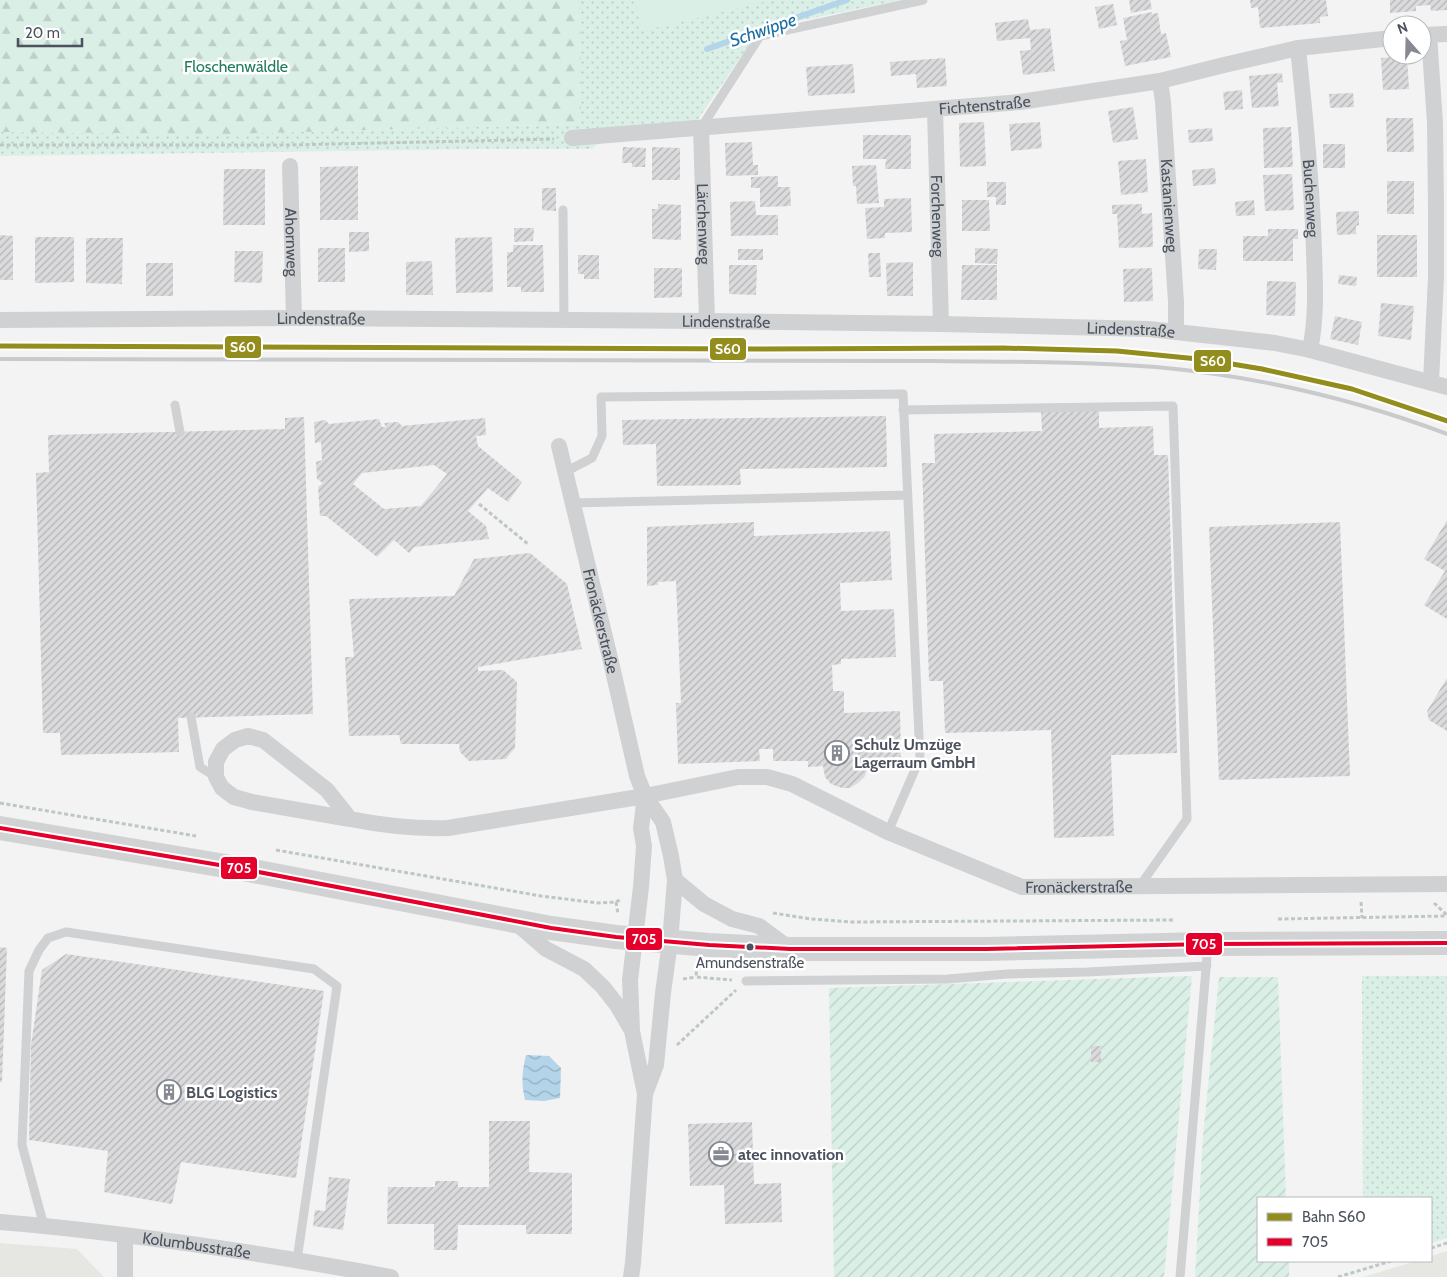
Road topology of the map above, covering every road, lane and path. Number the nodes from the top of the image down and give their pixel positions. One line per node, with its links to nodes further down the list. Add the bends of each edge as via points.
1 (923, 0): 9 (lane, via 760,36)
2 (1447, 34): 3 (street)
3 (1432, 35)
4 (1382, 39): 5 (street, Fichtenstraße)
5 (1298, 48): 7 (street, Fichtenstraße); 20 (street, Buchenweg, via 1313,209 1315,325)
6 (1428, 65): 21 (street, via 1435,123 1436,208)
7 (1160, 81): 8 (street, Fichtenstraße, via 1020,102); 19 (street, Kastanienweg, via 1164,102)
8 (935, 110): 9 (street, Fichtenstraße); 18 (street, Forchenweg)
9 (702, 128): 10 (street, Fichtenstraße); 17 (street, Lärchenweg)
10 (572, 138): 11 (path, via 290,145)
11 (0, 145)
12 (290, 166): 14 (street, Ahornweg)
13 (563, 210): 16 (lane)
14 (294, 318): 15 (street, Lindenstraße); 16 (street, Lindenstraße)
15 (0, 320)
16 (564, 321): 17 (street, Lindenstraße)
17 (706, 321): 18 (street, Lindenstraße)
18 (941, 324): 19 (street, Lindenstraße)
19 (1176, 331): 20 (street, Lindenstraße)
20 (1310, 350): 21 (street, Lindenstraße)
21 (1430, 382): 22 (street, Lindenstraße)
22 (1447, 386)
23 (175, 405): 25 (lane)
24 (904, 410): 27 (lane, via 903,394 600,397 602,436 592,458); 28 (lane); 40 (lane, via 1173,406 1179,691 1187,819)
25 (180, 432)
26 (558, 446): 27 (street, Fronäckerstraße)
27 (565, 472): 29 (street, Fronäckerstraße)
28 (908, 495): 29 (lane); 37 (lane, via 920,758)
29 (572, 502): 34 (street, Fronäckerstraße, via 637,776)
30 (479, 504): 31 (path)
31 (528, 544)
32 (191, 717): 33 (lane, via 200,767)
33 (216, 777): 35 (street, Fronäckerstraße, via 222,788 234,797); 35 (street, via 216,762 223,749 248,736 263,740 327,790)
34 (645, 796): 35 (street, Fronäckerstraße, via 448,828 384,826); 37 (street, Fronäckerstraße, via 738,777 767,777 792,784); 38 (street, Fronäckerstraße, via 663,822); 42 (street, Fronäckerstraße)
35 (350, 819)
36 (0, 828): 41 (main road, via 242,869)
37 (888, 832): 40 (street, Fronäckerstraße, via 1022,887)
38 (675, 880): 43 (street, Fronäckerstraße); 45 (street, via 704,904 732,919 759,926)
39 (1447, 884): 40 (street, Fronäckerstraße)
40 (1139, 887)
41 (514, 921): 42 (main road); 48 (street, via 546,950 584,969 617,1005)
42 (635, 939): 43 (main road); 48 (street, via 630,980)
43 (670, 942): 45 (main road); 49 (street)
44 (1447, 942): 46 (main road)
45 (790, 949): 46 (main road, via 986,949)
46 (1208, 955): 47 (lane, via 1096,972 948,979); 61 (lane)
47 (746, 981): 49 (path)
48 (632, 1031): 50 (street)
49 (656, 1065): 50 (street)
50 (646, 1094): 60 (street)
51 (0, 1222): 52 (street, Kolumbusstraße)
52 (44, 1226): 53 (street, Kolumbusstraße); 56 (lane, via 22,1145 29,971 48,938 66,932 314,969 337,986)
53 (125, 1236): 56 (street, Kolumbusstraße); 58 (street)
54 (1447, 1243): 55 (path)
55 (1432, 1248)
56 (297, 1260): 59 (street, Kolumbusstraße)
57 (1388, 1262): 62 (path)
58 (125, 1277)
59 (391, 1277)
60 (631, 1277)
61 (1180, 1277)
62 (1338, 1277)

